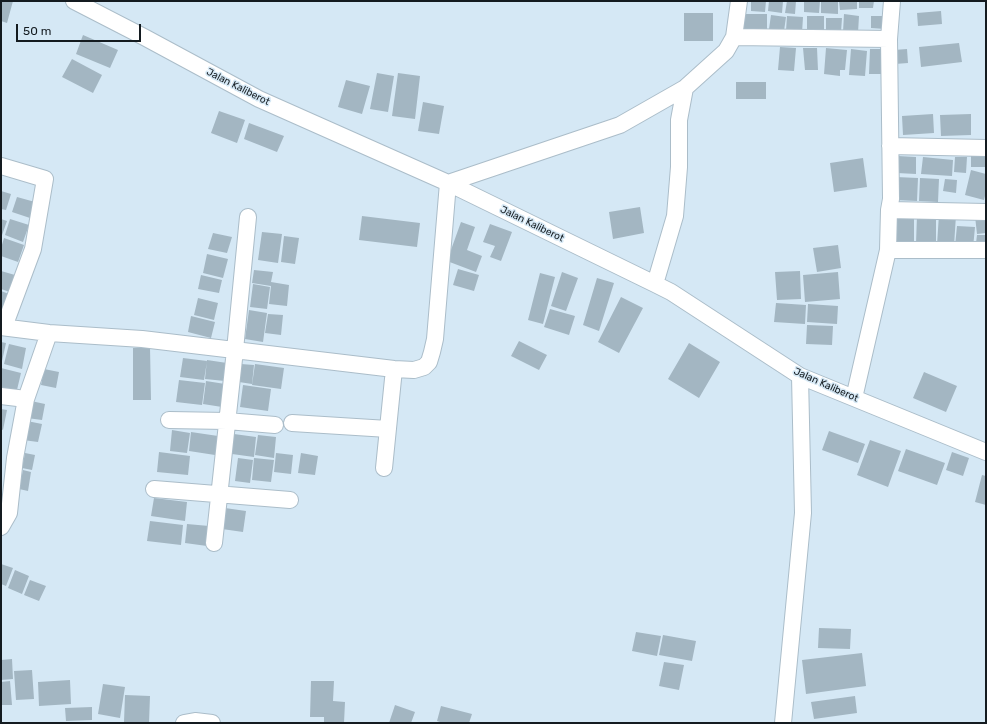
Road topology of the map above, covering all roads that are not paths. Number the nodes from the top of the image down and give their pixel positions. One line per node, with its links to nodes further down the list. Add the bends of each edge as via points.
1 (74, 1): 10 (street, Jalan Kaliberot, via 259,99)
2 (739, 1): 4 (street)
3 (892, 1): 5 (street)
4 (734, 37): 5 (street); 6 (street, via 726,50)
5 (889, 39): 7 (street)
6 (685, 88): 10 (street, via 620,126); 16 (street, via 679,120 675,216)
7 (890, 146): 8 (street); 11 (street)
8 (986, 148)
9 (1, 166): 17 (street, via 45,179 33,249)
10 (448, 183): 16 (street, Jalan Kaliberot); 20 (street, via 432,352 429,362 424,367 414,370)
11 (889, 210): 12 (street); 14 (street)
12 (986, 212)
13 (248, 217): 19 (street)
14 (888, 250): 15 (street); 23 (street)
15 (986, 250)
16 (655, 284): 21 (street, Jalan Kaliberot)
17 (3, 327): 18 (street)
18 (49, 333): 19 (street, via 142,339); 24 (street)
19 (235, 350): 20 (street); 26 (street)
20 (394, 369): 29 (street)
21 (800, 376): 23 (street, Jalan Kaliberot); 40 (street, via 803,513)
22 (1, 396): 24 (street)
23 (854, 398): 30 (street, Jalan Kaliberot)
24 (26, 399): 31 (street)
25 (169, 420): 26 (street)
26 (227, 421): 28 (street); 34 (street)
27 (292, 424): 29 (street)
28 (275, 425)
29 (388, 429): 32 (street)
30 (986, 452)
31 (8, 458): 36 (street, via 9,513)
32 (384, 468)
33 (154, 489): 34 (street)
34 (219, 494): 35 (street); 37 (street)
35 (290, 500)
36 (1, 527)
37 (214, 543)
38 (184, 723): 39 (street)
39 (212, 723)
40 (783, 723)

